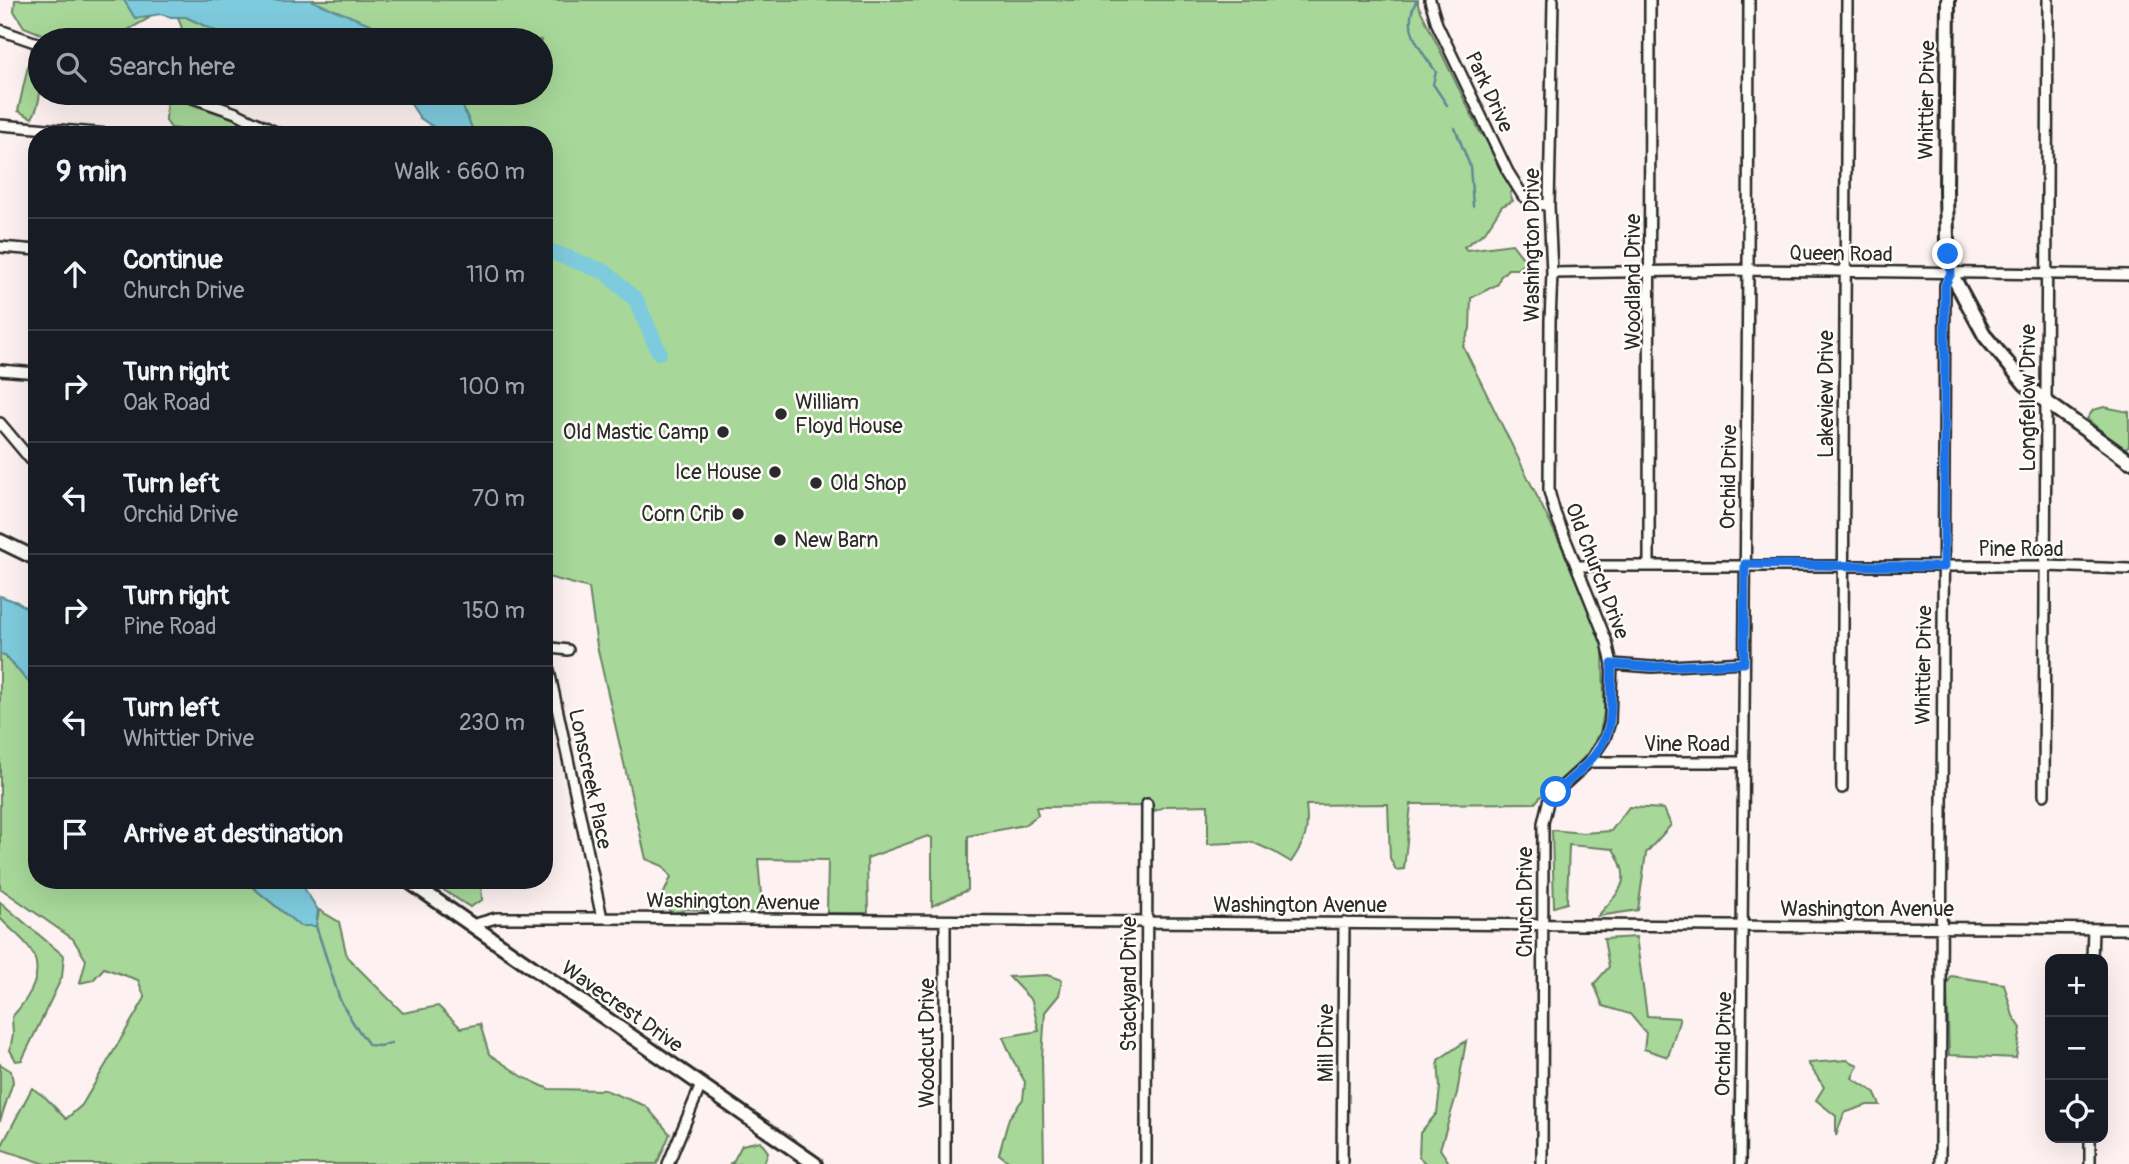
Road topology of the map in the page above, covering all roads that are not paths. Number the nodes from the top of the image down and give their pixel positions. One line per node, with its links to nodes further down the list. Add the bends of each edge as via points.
1 (1430, 0): 15 (street, Park Drive, via 1437,24 1508,172 1523,197)
2 (1553, 0): 15 (street, Washington Drive)
3 (1650, 0): 18 (street, Woodland Drive)
4 (1749, 0): 19 (street, Orchid Drive)
5 (1847, 0): 20 (street, Lakeview Drive)
6 (1948, 0): 22 (street, Whittier Drive, via 1946,190)
7 (2048, 0): 23 (street, Longfellow Drive)
8 (0, 30): 9 (street)
9 (28, 40)
10 (213, 105): 11 (street)
11 (261, 124): 13 (street)
12 (0, 125): 14 (street)
13 (265, 126)
14 (28, 127)
15 (1549, 206): 21 (street, Washington Drive)
16 (0, 247): 17 (street)
17 (28, 249)
18 (1650, 270): 19 (street, Queen Road); 21 (street, Queen Road); 35 (street, Woodland Drive)
19 (1748, 270): 20 (street, Queen Road); 34 (street, Orchid Drive)
20 (1844, 272): 22 (street, Queen Road); 37 (street, Lakeview Drive)
21 (1552, 273): 31 (street, Washington Drive)
22 (1951, 273): 23 (street, Queen Road); 27 (street, via 1984,336); 39 (street, Whittier Drive, via 1945,285)
23 (2046, 274): 24 (street, Queen Road); 27 (street, Longfellow Drive)
24 (2129, 275)
25 (0, 370): 26 (street)
26 (28, 372)
27 (2045, 401): 30 (street); 38 (street, Longfellow Drive)
28 (0, 423): 29 (street)
29 (28, 456)
30 (2129, 461)
31 (1549, 491): 36 (street, Old Church Drive)
32 (0, 541): 33 (street)
33 (28, 555)
34 (1745, 564): 35 (street, Pine Road); 37 (street, Pine Road); 43 (street, Orchid Drive)
35 (1649, 565): 36 (street, Pine Road)
36 (1577, 566): 44 (street, Old Church Drive)
37 (1842, 566): 39 (street, Pine Road); 48 (street, Lakeview Drive)
38 (2046, 566): 39 (street, Pine Road); 40 (street, Pine Road); 49 (street, Longfellow Drive)
39 (1944, 567): 59 (street, Whittier Drive)
40 (2129, 569)
41 (553, 648): 42 (street)
42 (568, 650)
43 (1744, 663): 44 (street); 47 (street, Orchid Drive)
44 (1612, 664): 46 (street, Church Drive, via 1610,722)
45 (553, 689): 52 (street, Lonscreek Place)
46 (1589, 762): 47 (street, Vine Road); 57 (street, Church Drive, via 1556,792 1544,814)
47 (1743, 762): 58 (street, Orchid Drive)
48 (1842, 788)
49 (2043, 795)
50 (1147, 804): 54 (street, Stackyard Drive)
51 (420, 889): 56 (street, Wavecrest Drive)
52 (602, 918): 53 (street, Washington Avenue); 56 (street, Washington Avenue, via 496,918)
53 (945, 921): 54 (street, Washington Avenue); 67 (street, Woodcut Drive)
54 (1147, 922): 55 (street, Washington Avenue); 68 (street, Stackyard Drive)
55 (1344, 923): 57 (street, Washington Avenue); 69 (street, Mill Drive)
56 (472, 925): 63 (street, Wavecrest Drive)
57 (1542, 925): 58 (street, Washington Avenue); 70 (street, Church Drive)
58 (1742, 926): 59 (street, Washington Avenue); 71 (street, Orchid Drive)
59 (1942, 927): 60 (street, Washington Avenue); 72 (street, Whittier Drive)
60 (2092, 929): 61 (street, Washington Avenue); 62 (street)
61 (2129, 929)
62 (2092, 954)
63 (701, 1086): 65 (street); 66 (street, Wavecrest Drive)
64 (2091, 1143): 73 (street)
65 (668, 1164)
66 (815, 1164)
67 (945, 1164)
68 (1146, 1164)
69 (1342, 1164)
70 (1542, 1164)
71 (1740, 1164)
72 (1940, 1164)
73 (2090, 1164)

